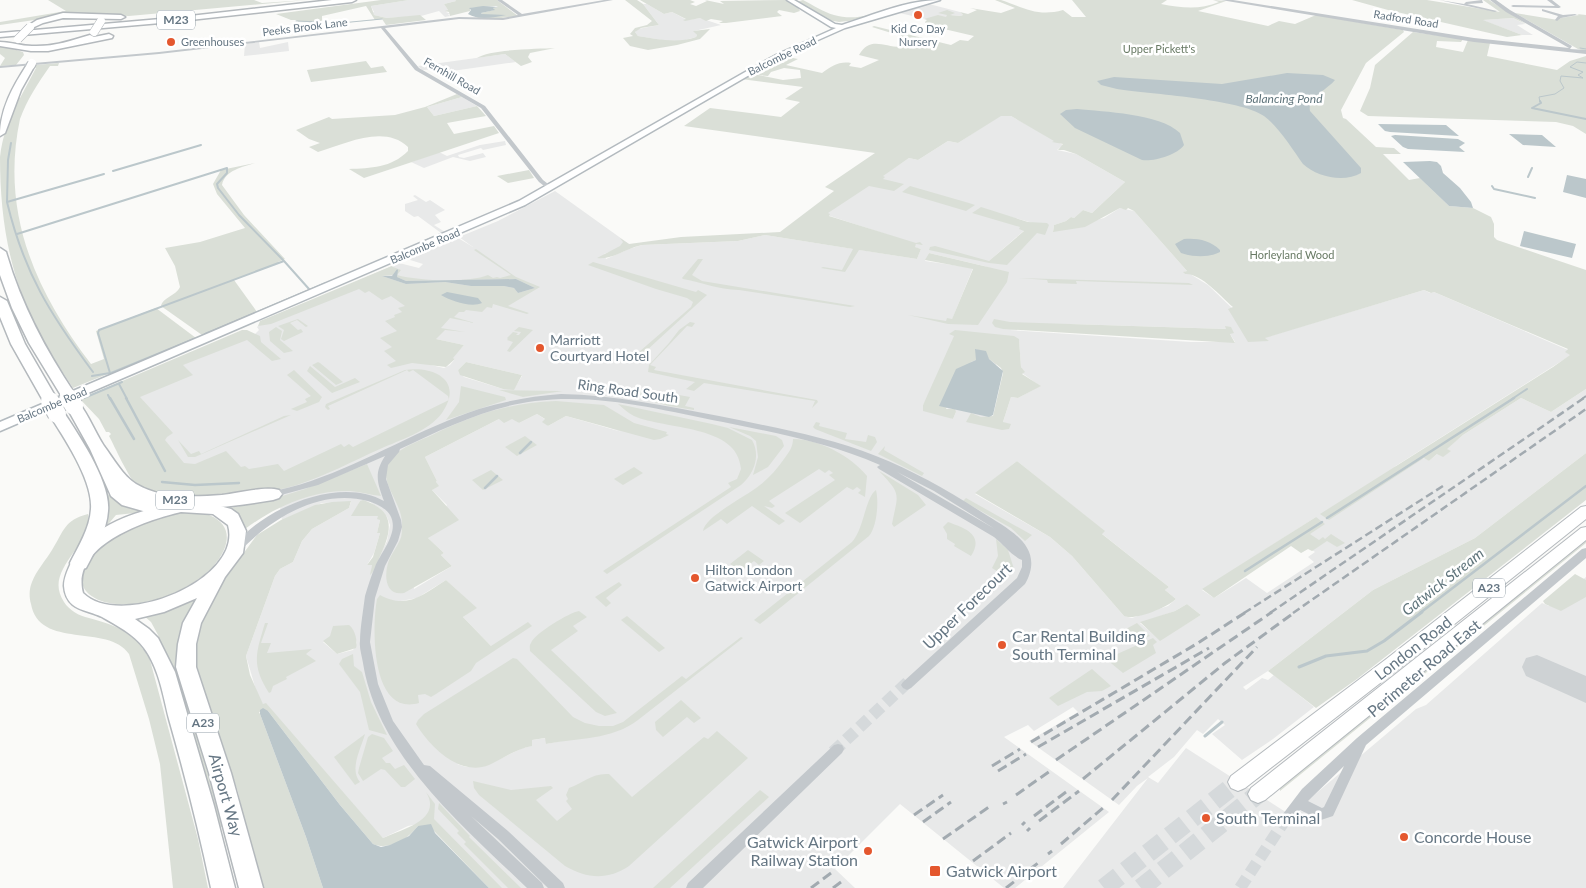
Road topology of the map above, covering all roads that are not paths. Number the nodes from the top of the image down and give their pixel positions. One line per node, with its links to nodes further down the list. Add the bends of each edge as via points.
1 (314, 0): 23 (highway, M23)
2 (329, 0): 29 (highway, M23, via 144,20)
3 (352, 0): 29 (highway, M23, via 163,21)
4 (362, 0): 30 (highway, M23)
5 (499, 0): 21 (street)
6 (611, 0): 21 (street, Peeks Brook Lane)
7 (790, 0): 28 (main road)
8 (937, 0): 28 (main road, Balcombe Road)
9 (1224, 0): 36 (street, Radford Road, via 1466,38)
10 (1441, 0): 14 (street)
11 (1479, 0): 14 (street, via 1482,2)
12 (1548, 0): 16 (street, via 1559,7)
13 (1493, 1): 18 (street)
14 (1464, 4): 17 (street)
15 (1513, 6): 16 (street)
16 (1538, 7): 22 (street)
17 (1495, 11)
18 (1508, 11): 19 (street); 32 (street)
19 (1521, 12)
20 (1575, 15): 22 (street)
21 (522, 16): 27 (street, Peeks Brook Lane, via 493,20 459,18)
22 (1561, 16): 25 (street)
23 (100, 18): 24 (highway, M23, via 72,15); 31 (highway, M23, bridge, via 91,36)
24 (46, 20): 26 (highway, M23); 33 (highway, M23, bridge, via 30,27)
25 (1557, 20)
26 (19, 24)
27 (382, 27): 39 (street, Peeks Brook Lane); 42 (street, Fernhill Road, via 417,69 483,107)
28 (838, 27): 42 (main road, Balcombe Road, via 749,72)
29 (1, 30)
30 (124, 33): 31 (highway, M23); 38 (highway, M23, via 66,47)
31 (79, 42): 35 (highway, M23)
32 (1560, 42): 36 (street)
33 (17, 43): 34 (highway, M23); 38 (highway, M23)
34 (0, 44): 38 (highway, M23, via 24,51)
35 (68, 45): 38 (highway, M23); 38 (highway, M23)
36 (1570, 50): 37 (street)
37 (1586, 52)
38 (27, 61): 40 (highway); 41 (highway)
39 (0, 67)
40 (0, 104)
41 (0, 133)
42 (550, 188): 46 (main road, Balcombe Road, via 493,217)
43 (0, 252): 45 (highway, M23, via 4,270 38,350)
44 (0, 301): 59 (highway, via 18,344 88,471 99,502 96,523)
45 (70, 400): 48 (highway, M23)
46 (0, 427)
47 (406, 443): 49 (street, Ring Road South, via 491,408 525,400 576,396 625,401 782,431); 50 (street, Ring Road South, via 324,479); 53 (street, via 388,457 381,473)
48 (98, 449): 50 (highway, M23, via 125,484 151,498 214,500); 51 (highway, M23, via 115,488 124,499 145,506)
49 (853, 452): 54 (street, Ring Road South, via 901,470); 57 (street, via 1007,542)
50 (273, 494): 51 (street, Ring Road South, via 238,504)
51 (187, 507): 58 (highway, Airport Way, via 215,509 232,518 239,535); 59 (highway, via 147,515 114,530 93,546)
52 (1586, 511): 65 (main road, London Road / A23, via 1392,666)
53 (393, 512): 58 (street, via 362,496 320,498 269,520 248,537); 64 (street, via 397,522 396,534 381,565 365,618 366,659 371,686 385,718)
54 (995, 525): 61 (street, Upper Forecourt, via 1020,544 1026,557 1025,575)
55 (1586, 532): 66 (main road, London Road / A23)
56 (1586, 552): 62 (street, Perimeter Road East)
57 (1020, 556)
58 (229, 560): 60 (highway, via 197,589 163,605 129,612); 71 (highway, Airport Way / A23, via 192,623 186,667 220,773)
59 (79, 563): 60 (highway, Airport Way, via 74,578 74,594 82,603)
60 (97, 610): 70 (highway, Airport Way / A23, via 137,628 158,655 211,831)
61 (907, 685)
62 (1361, 742): 67 (street, Perimeter Road East); 67 (street, via 1328,812 1318,813)
63 (838, 749): 74 (street)
64 (414, 761): 69 (street, via 438,791); 73 (street, via 503,835)
65 (1238, 782)
66 (1258, 794)
67 (1298, 802): 68 (street, Perimeter Road East)
68 (1289, 814)
69 (489, 840): 72 (street)
70 (223, 888)
71 (251, 888)
72 (537, 888)
73 (558, 888)
74 (693, 888)

